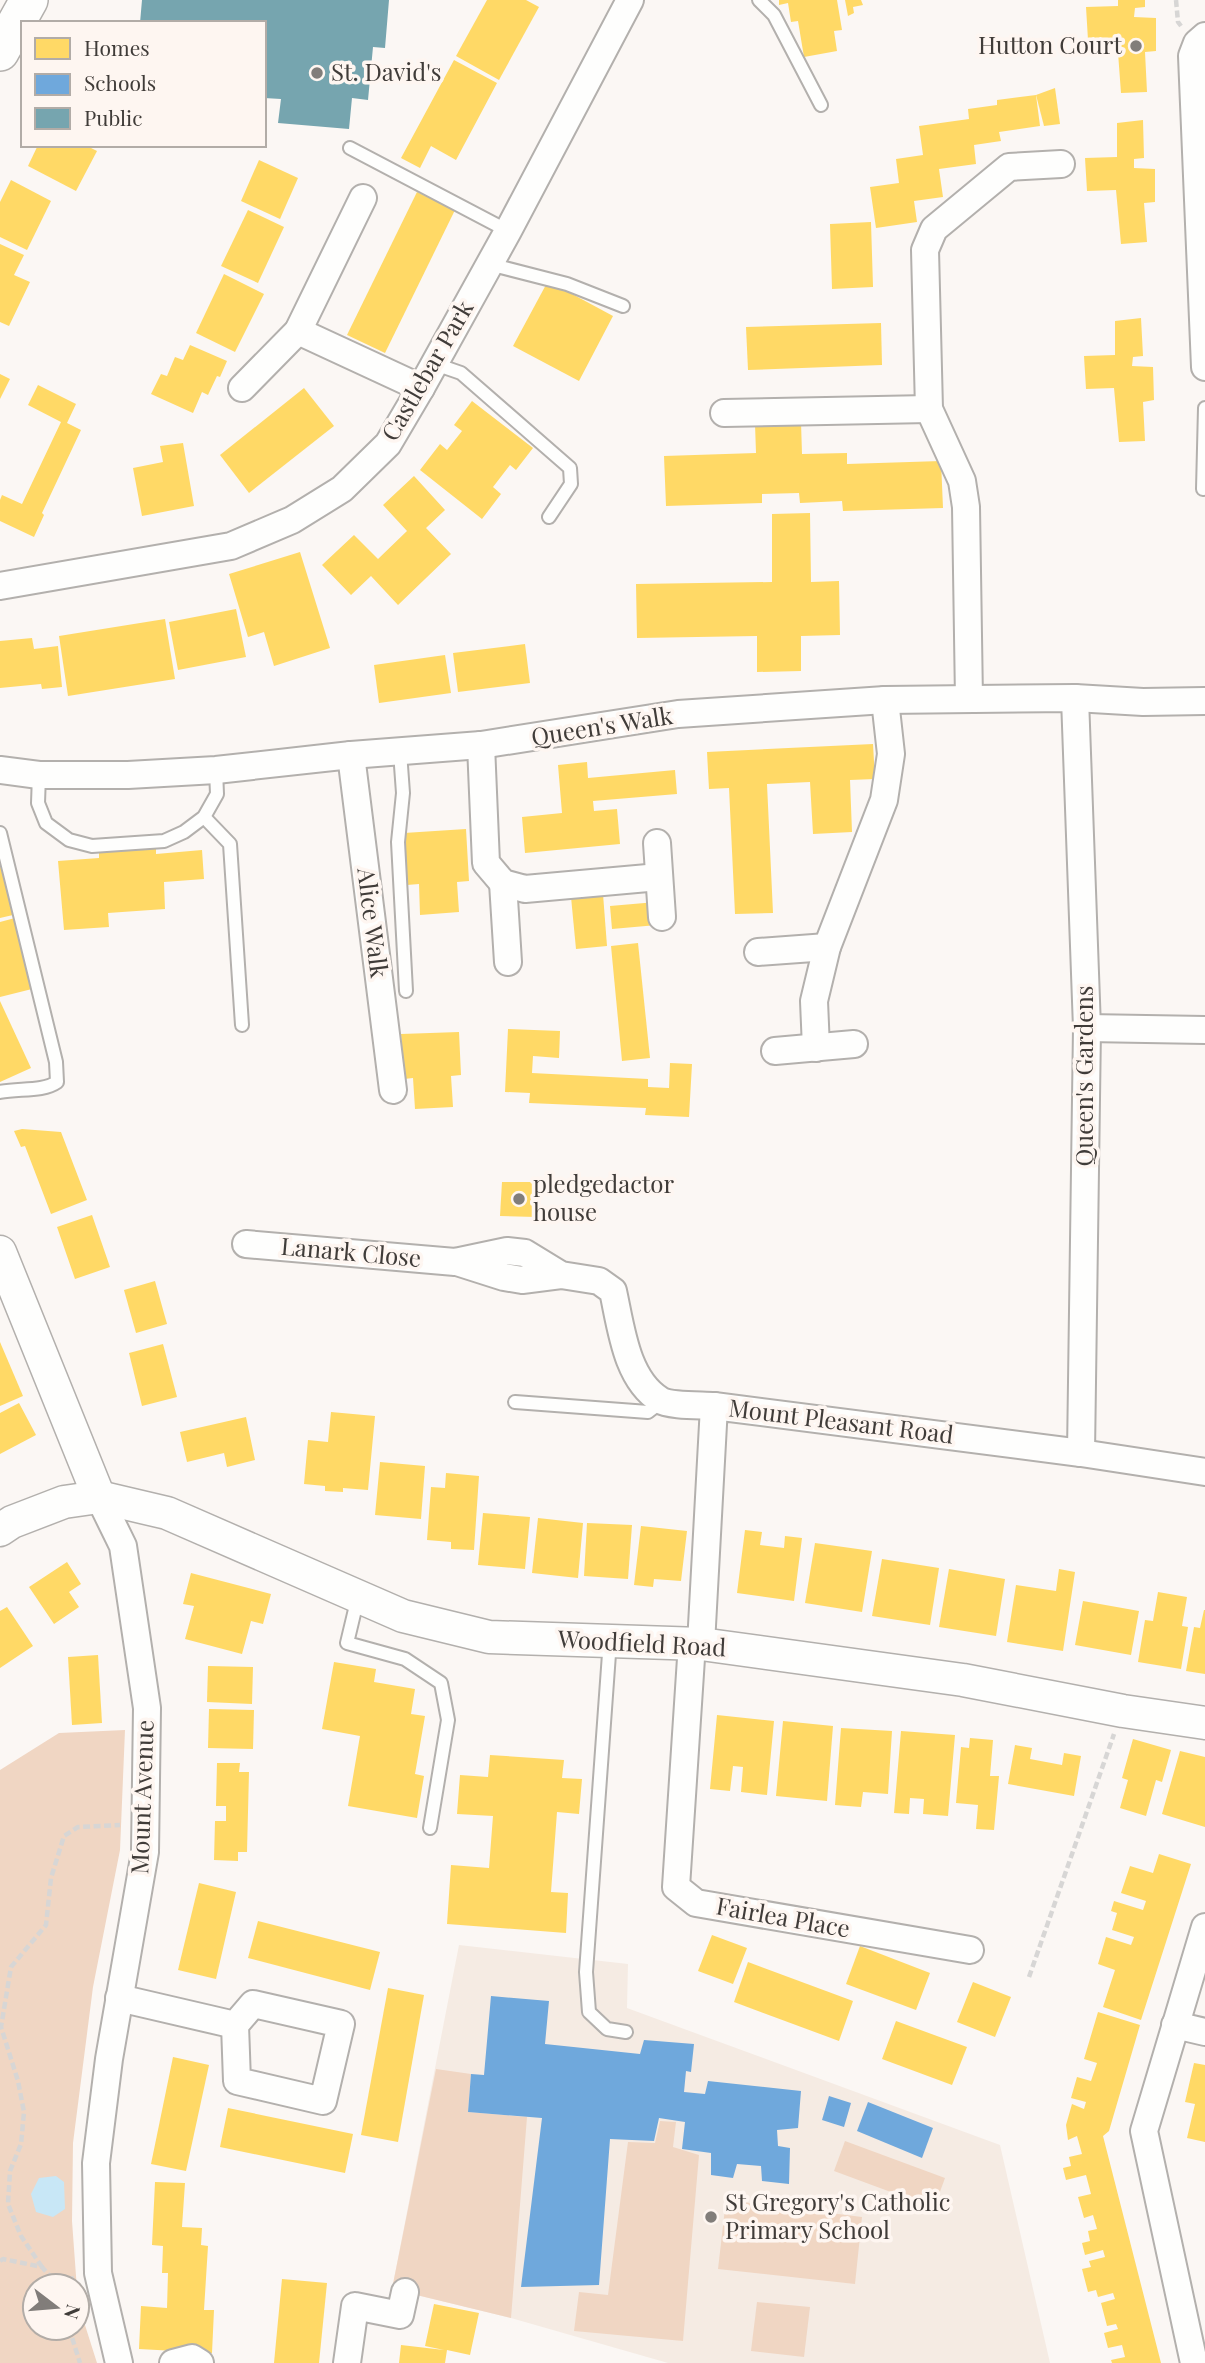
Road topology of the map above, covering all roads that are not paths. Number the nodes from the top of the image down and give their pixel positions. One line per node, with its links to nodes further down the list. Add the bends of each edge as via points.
1 (29, 0): 5 (main road)
2 (630, 0): 10 (street, Castlebar Park)
3 (759, 0): 6 (lane, via 774,15)
4 (1201, 39): 15 (street, via 1192,56)
5 (0, 52)
6 (821, 105)
7 (350, 148): 10 (lane)
8 (1061, 164): 19 (street, via 1009,167 934,229 925,250)
9 (363, 198): 13 (street)
10 (508, 231): 11 (street, Castlebar Park)
11 (489, 264): 12 (lane, via 567,284); 14 (street, Castlebar Park)
12 (622, 306)
13 (298, 331): 16 (street); 17 (street)
14 (435, 364): 17 (street, Castlebar Park); 22 (lane, via 461,373 570,468 571,484)
15 (1205, 367)
16 (242, 388)
17 (421, 388): 23 (street, Castlebar Park, via 387,444 342,489 292,520 231,546)
18 (1205, 408): 21 (lane)
19 (929, 409): 20 (street); 25 (street, via 962,481 966,507)
20 (723, 413)
21 (1203, 489)
22 (549, 517)
23 (0, 586)
24 (1075, 698): 25 (street, Queen's Walk); 27 (street, Queen's Walk); 45 (street, Queen's Gardens)
25 (969, 699): 26 (street, Queen's Walk)
26 (885, 700): 28 (street, Queen's Walk, via 678,714); 40 (street, via 891,754 884,800)
27 (1205, 701)
28 (481, 745): 29 (street, Queen's Walk); 38 (street, via 486,863)
29 (400, 752): 30 (street, Queen's Walk); 43 (lane, via 403,793 398,842)
30 (351, 755): 32 (street, Queen's Walk); 50 (street, Alice Walk)
31 (0, 770): 33 (street, Queen's Walk)
32 (216, 770): 33 (street, Queen's Walk); 34 (lane, via 217,794)
33 (39, 775): 34 (lane, via 38,803 46,823 69,840 92,846 164,841)
34 (204, 817): 44 (lane, via 230,844)
35 (0, 833): 51 (lane, via 57,1082 49,1088)
36 (657, 843): 37 (street)
37 (659, 877): 38 (street, via 525,889); 39 (street)
38 (503, 883): 42 (street)
39 (662, 917)
40 (827, 947): 41 (street); 48 (street, via 814,1001)
41 (758, 952)
42 (508, 962)
43 (406, 991)
44 (242, 1025)
45 (1087, 1028): 46 (street); 57 (street, Queen's Gardens)
46 (1205, 1030)
47 (854, 1044): 48 (street)
48 (817, 1048): 49 (street)
49 (775, 1051)
50 (393, 1090)
51 (0, 1092)
52 (246, 1244): 55 (street, Lanark Close, via 455,1262 508,1251 525,1253 561,1275 599,1281 613,1292 626,1348 640,1382)
53 (0, 1252): 59 (street, Mount Avenue)
54 (515, 1402): 55 (lane, via 648,1412)
55 (661, 1402): 56 (street)
56 (714, 1406): 57 (street, Mount Pleasant Road); 63 (street, Mount Pleasant Road)
57 (1081, 1453): 58 (street, Mount Pleasant Road)
58 (1205, 1472)
59 (99, 1497): 60 (street, via 64,1502); 61 (street, Woodfield Road, via 167,1513); 68 (street, Mount Avenue, via 123,1546 146,1708 145,1852)
60 (0, 1530)
61 (358, 1597): 62 (street, Woodfield Road, via 403,1616 489,1637); 65 (lane, via 347,1643 405,1659 441,1683 448,1720)
62 (610, 1640): 63 (street, Woodfield Road); 71 (lane, via 586,1972 589,2012 607,2029)
63 (696, 1644): 64 (street, Woodfield Road, via 963,1680); 67 (street, Fairlea Place, via 676,1887 696,1903)
64 (1205, 1723)
65 (430, 1828)
66 (1205, 1927): 70 (street)
67 (971, 1950)
68 (119, 1998): 69 (street); 74 (street, Mount Avenue, via 96,2163 98,2273)
69 (235, 2025): 69 (street, via 237,2081 323,2101 341,2024 253,2004)
70 (1175, 2025): 72 (street); 78 (street, via 1144,2131)
71 (626, 2032)
72 (1205, 2032)
73 (405, 2292): 77 (street, via 400,2315 355,2306)
74 (119, 2363)
75 (173, 2363): 76 (street, via 192,2358)
76 (200, 2363)
77 (347, 2363)
78 (1194, 2363)

